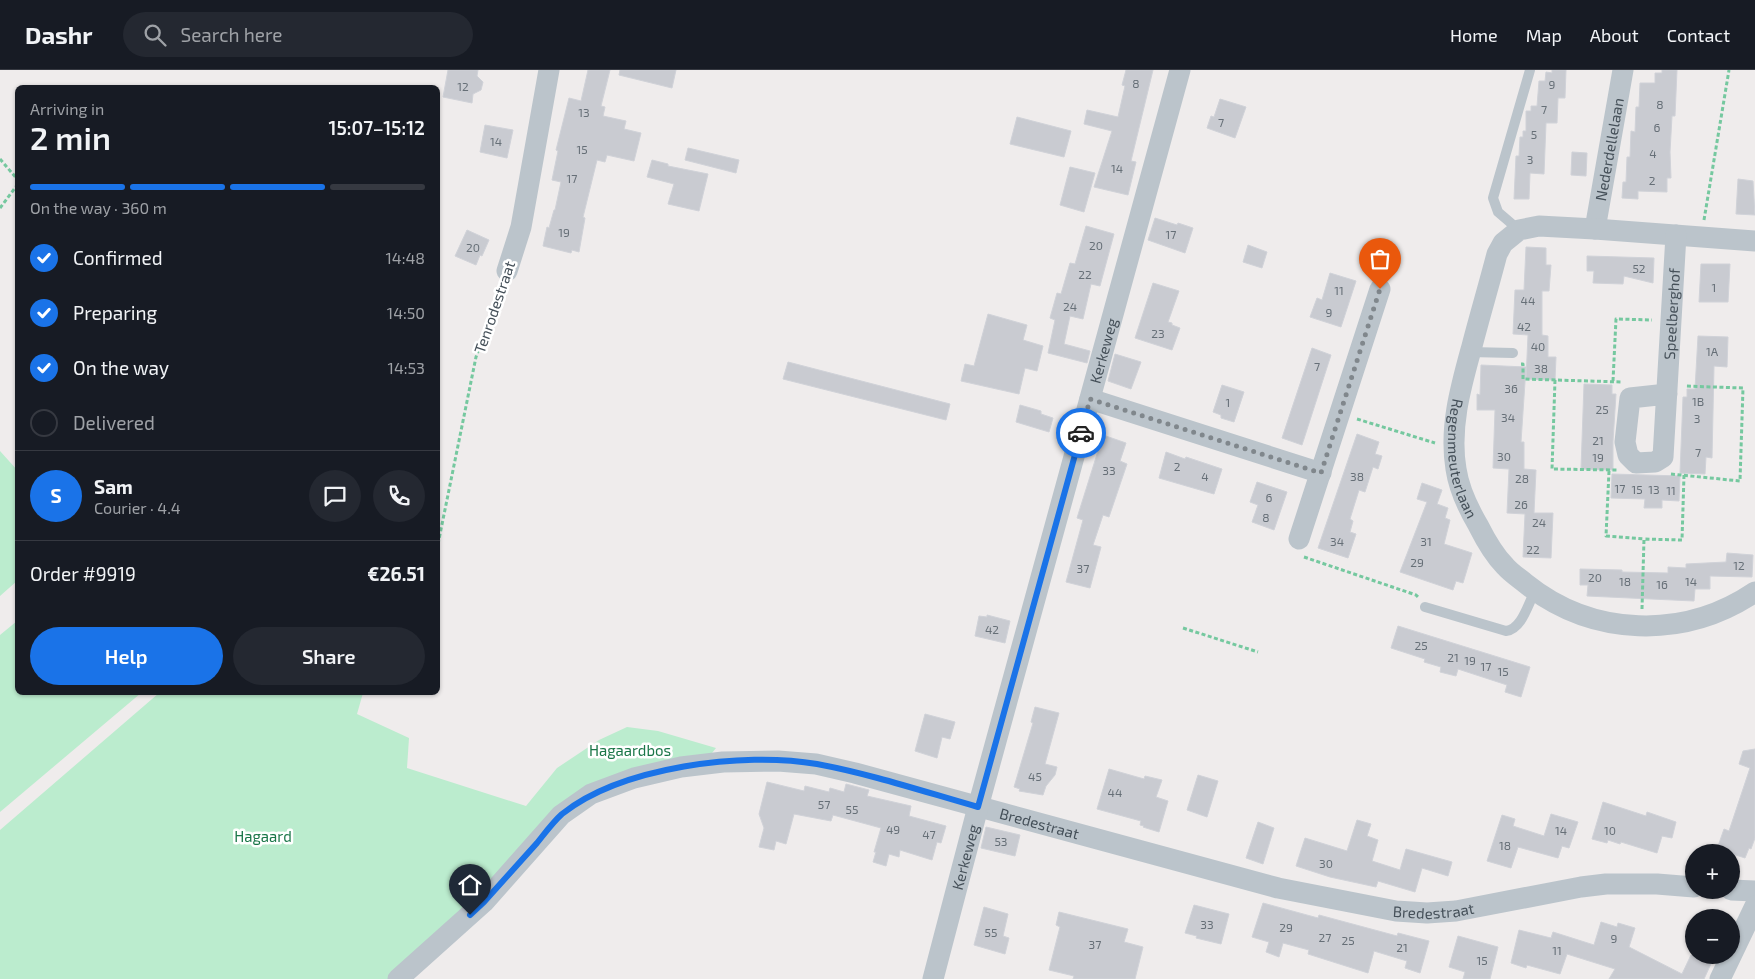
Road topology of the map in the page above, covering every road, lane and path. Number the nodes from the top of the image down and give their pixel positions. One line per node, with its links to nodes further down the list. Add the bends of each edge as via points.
1 (549, 70): 15 (street, Tenrodestraat, via 521,227)
2 (1180, 70): 24 (street, Kerkeweg)
3 (1530, 70): 11 (lane, via 1493,198 1498,212)
4 (1623, 70): 10 (street, Nederdellelaan)
5 (1729, 70): 13 (path)
6 (0, 159): 7 (path)
7 (15, 178)
8 (15, 186): 9 (path)
9 (0, 208)
10 (1595, 229): 11 (street, via 1538,226); 12 (street)
11 (1519, 230): 18 (street, Regenmeuterlaan, via 1497,254)
12 (1676, 235): 13 (street); 17 (street, Speelberghof)
13 (1701, 238): 14 (street)
14 (1755, 241)
15 (507, 270): 32 (path, Tenrodestraat, via 476,357)
16 (1380, 289): 25 (street)
17 (1671, 321): 21 (path, via 1616,320); 22 (street, Speelberghof)
18 (1470, 352): 19 (lane); 35 (street, Regenmeuterlaan, via 1457,405 1454,436 1456,469 1466,504 1485,538 1505,567)
19 (1513, 353): 20 (path, via 1523,364 1523,379)
20 (1555, 380): 21 (path); 28 (path, via 1552,469)
21 (1613, 381): 23 (path, via 1620,381 1625,386)
22 (1667, 390): 23 (street); 27 (street, Speelberghof, via 1663,457 1655,462); 31 (path, via 1743,388 1740,481)
23 (1630, 398): 27 (street, via 1625,442 1628,455)
24 (1090, 399): 29 (street); 41 (street, Kerkeweg)
25 (1340, 414): 26 (path); 29 (street)
26 (1426, 440)
27 (1636, 463): 28 (path, via 1635,470)
28 (1609, 470): 33 (path, via 1606,536)
29 (1321, 473): 34 (street)
30 (1664, 473): 31 (path)
31 (1684, 475): 33 (path, via 1682,540)
32 (440, 534)
33 (1644, 539): 38 (path)
34 (1298, 547): 37 (path, via 1416,595)
35 (1535, 591): 37 (lane, via 1518,624 1506,631); 38 (street, Regenmeuterlaan, via 1576,613 1618,625)
36 (1755, 592): 38 (street, Regenmeuterlaan, via 1690,621)
37 (1425, 607)
38 (1642, 626)
39 (1183, 628): 40 (path)
40 (1258, 652)
41 (978, 807): 42 (street, Bredestraat, via 1278,888 1396,911 1456,911 1606,884); 46 (street, Bredestraat, via 855,773 778,760 681,767 634,778 591,794 561,815 484,902); 47 (street, Kerkeweg)
42 (1685, 886)
43 (1740, 890): 44 (street)
44 (1755, 891)
45 (1755, 906): 48 (street)
46 (398, 979)
47 (933, 979)
48 (1720, 979)

